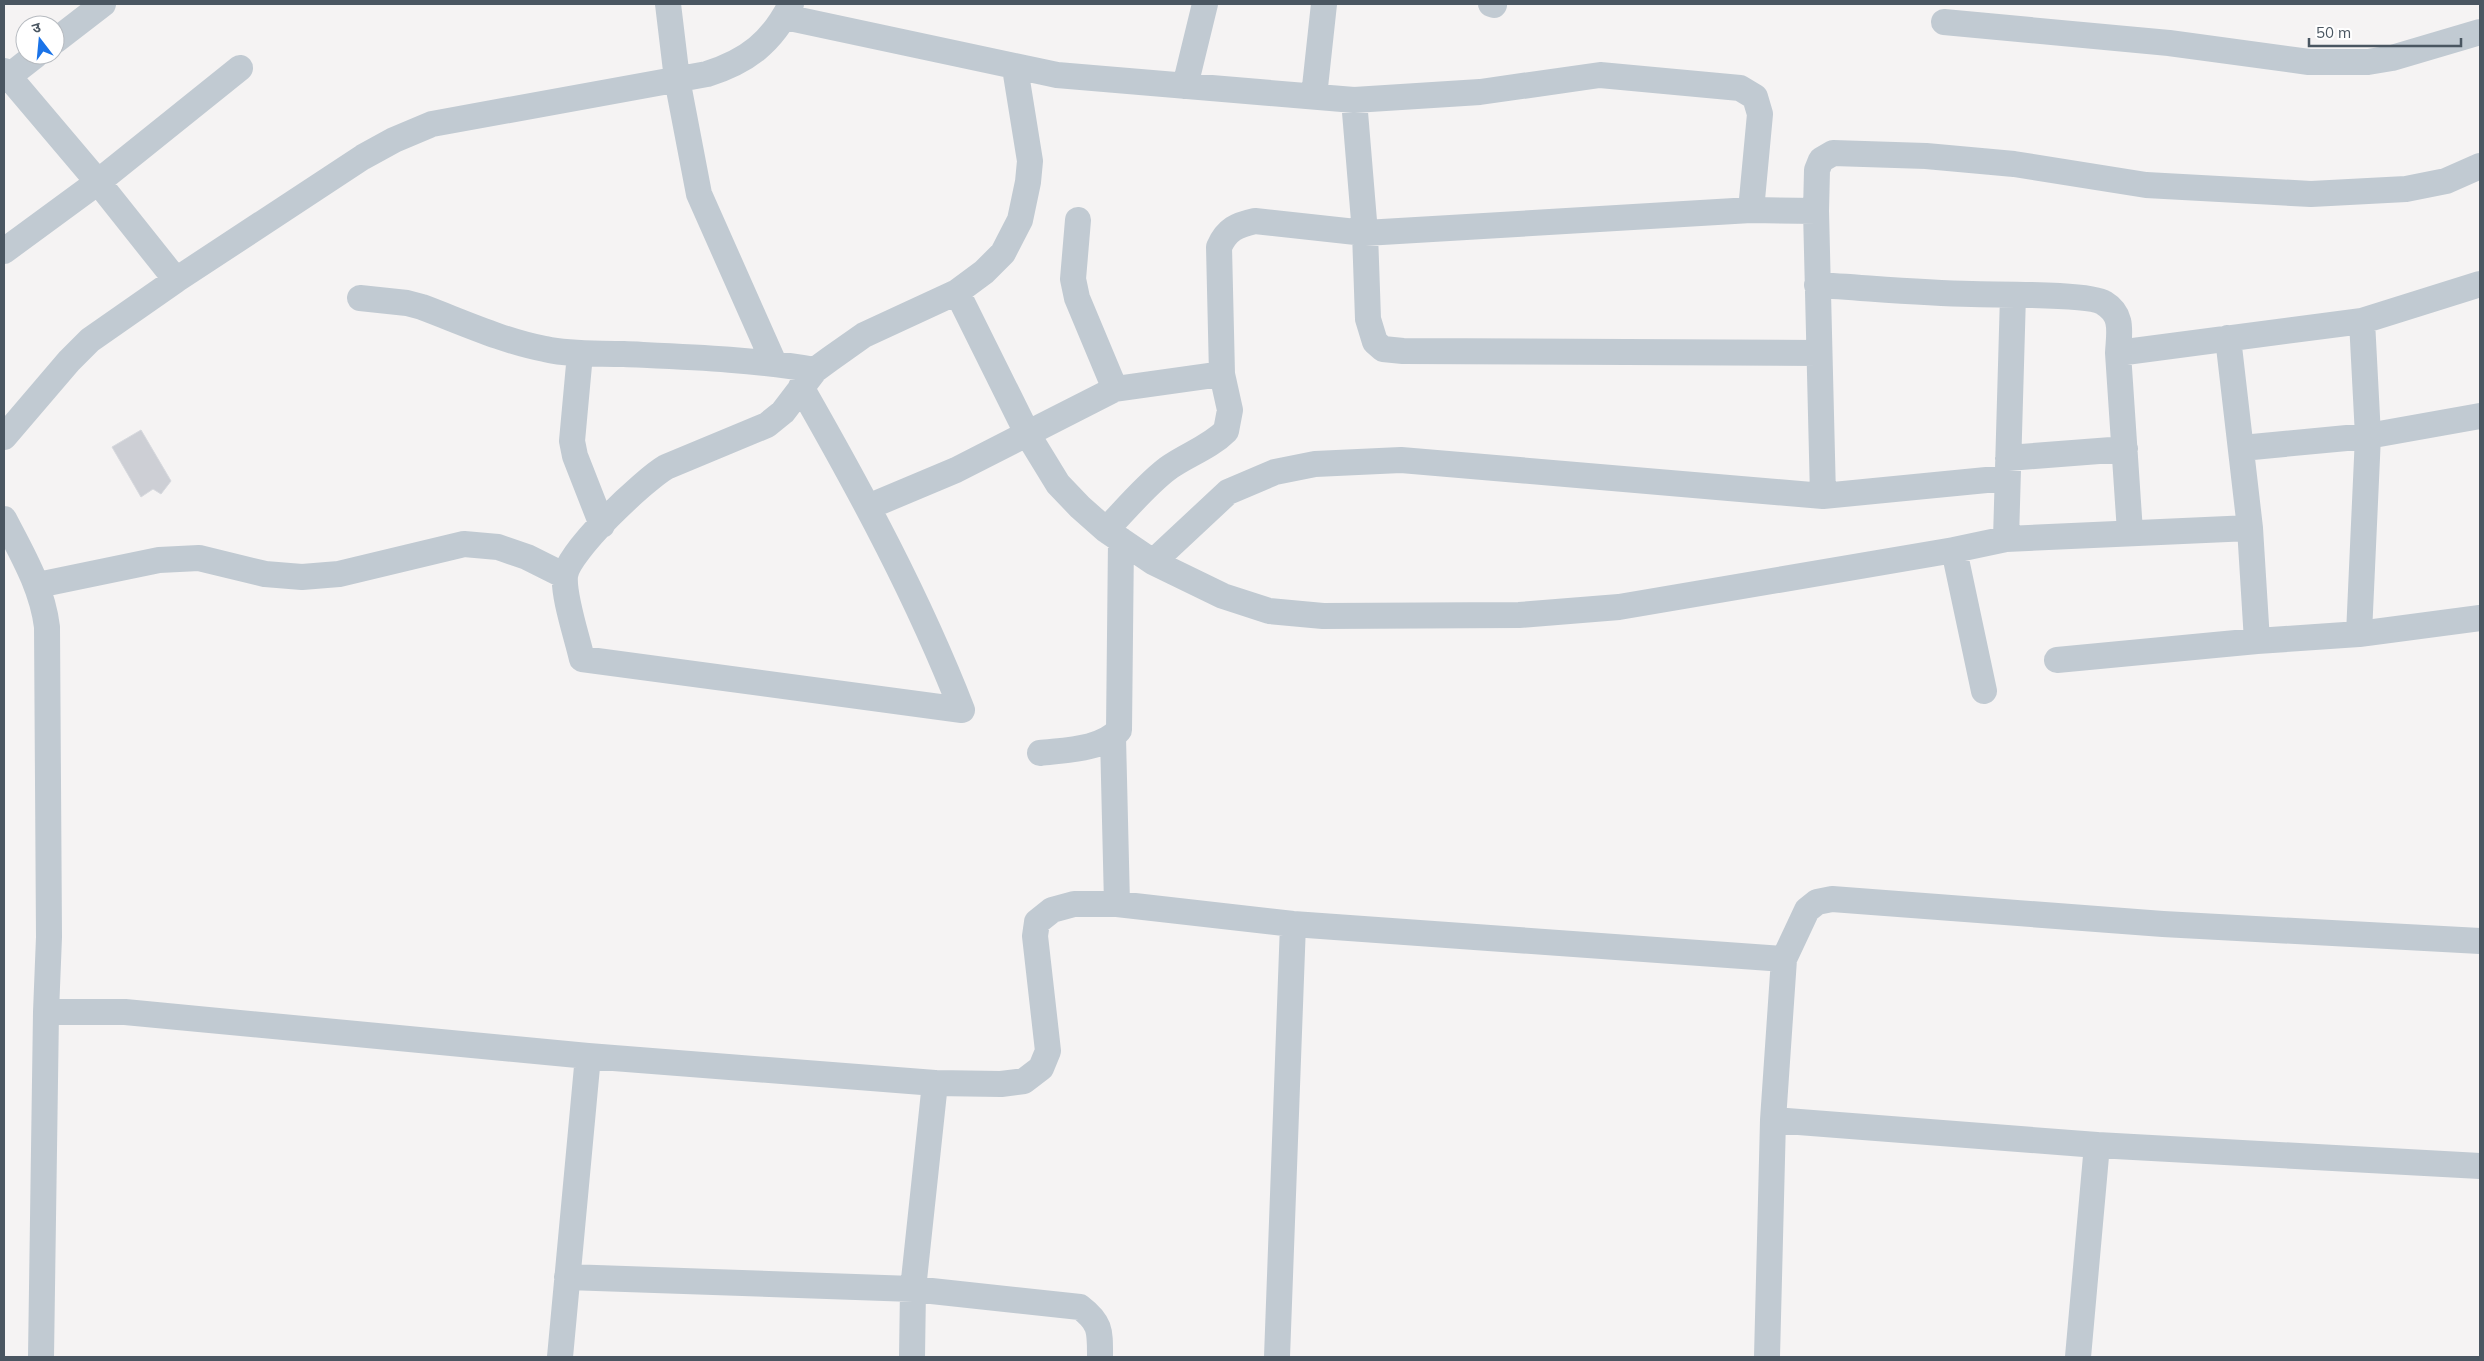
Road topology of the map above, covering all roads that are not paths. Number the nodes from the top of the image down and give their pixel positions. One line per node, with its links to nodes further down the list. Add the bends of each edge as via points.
1 (103, 4): 8 (street)
2 (668, 4): 13 (street)
3 (1205, 4): 14 (street)
4 (1324, 4): 15 (street)
5 (788, 10): 11 (street); 13 (street, via 772,35 757,50 730,67)
6 (1944, 22): 7 (street, via 2170,43 2309,62 2368,62 2392,58)
7 (2480, 32)
8 (65, 33)
9 (21, 65): 12 (street)
10 (240, 68): 18 (street)
11 (1015, 68): 14 (street, via 1057,75); 27 (street, via 1030,161 1020,220 1003,253)
12 (5, 76): 18 (street)
13 (677, 78): 24 (street, via 432,124 363,157); 35 (street, via 699,194)
14 (1185, 86): 15 (street)
15 (1314, 96): 16 (street)
16 (1354, 100): 19 (street, via 1480,92 1600,75 1740,88 1755,97 1760,114); 22 (street)
17 (2480, 166): 20 (street, via 2446,181 2406,189 2311,194 2146,185 2014,164 1926,156 1833,153 1821,160 1817,170)
18 (98, 182): 23 (street); 24 (street)
19 (1751, 210): 20 (street); 22 (street)
20 (1816, 211): 26 (street)
21 (1078, 220): 38 (street, via 1073,279 1076,298)
22 (1365, 233): 32 (street, via 1368,319 1375,342 1383,349); 36 (street, via 1255,221 1238,225 1226,234 1219,247)
23 (4, 251)
24 (176, 280): 42 (street, via 90,340)
25 (2480, 284): 30 (street)
26 (1817, 285): 28 (street); 32 (street)
27 (956, 292): 37 (street, via 864,335); 40 (street)
28 (2013, 295): 33 (street, via 2102,301 2115,311 2120,324); 45 (street)
29 (360, 298): 34 (street, via 407,303 513,341)
30 (2362, 321): 31 (street); 41 (street)
31 (2228, 338): 33 (street); 43 (street)
32 (1819, 353): 46 (street)
33 (2118, 353): 44 (street)
34 (580, 354): 35 (street); 49 (street, via 572,441)
35 (774, 363): 37 (street)
36 (1222, 374): 38 (street); 52 (street, via 1230,410 1226,431 1206,448 1182,459 1157,477)
37 (808, 379): 47 (street); 49 (street, via 783,412 768,425 651,476)
38 (1115, 389): 40 (street)
39 (2480, 416): 41 (street)
40 (1028, 435): 47 (street); 52 (street, via 1058,484 1080,508)
41 (2368, 436): 43 (street); 59 (street)
42 (4, 437)
43 (2242, 448): 50 (street)
44 (2125, 449): 45 (street); 51 (street)
45 (2007, 468): 46 (street); 53 (street)
46 (1823, 496): 55 (street, via 1401,460 1315,464 1275,472 1228,492)
47 (868, 507): 56 (street, via 935,641 962,710 582,659)
48 (4, 518): 57 (street)
49 (602, 525): 56 (street, via 568,563)
50 (2250, 528): 51 (street); 60 (street)
51 (2130, 532): 53 (street)
52 (1114, 535): 55 (street); 63 (street, via 1119,730)
53 (2006, 539): 54 (street)
54 (1954, 550): 55 (street, via 1620,607 1518,615 1323,616 1269,611 1223,596); 62 (street)
55 (1154, 562)
56 (565, 576): 57 (street, via 498,547 464,544 339,574 302,577 266,574 199,558 159,560)
57 (38, 585): 69 (street, via 47,627 49,936)
58 (2480, 618): 59 (street)
59 (2359, 634): 60 (street)
60 (2256, 641): 61 (street)
61 (2057, 660)
62 (1984, 691)
63 (1113, 737): 64 (street, via 1086,746); 65 (street)
64 (1040, 754)
65 (1117, 904): 66 (street); 71 (street, via 1074,904 1052,910 1037,922 1035,936 1048,1051 1041,1068 1024,1081)
66 (1293, 924): 68 (street); 81 (street)
67 (2480, 941): 68 (street, via 2163,924 1832,900 1817,902 1808,910)
68 (1784, 959): 72 (street)
69 (46, 1012): 70 (street, via 125,1012); 77 (street)
70 (588, 1056): 71 (street); 75 (street)
71 (935, 1083): 76 (street)
72 (1773, 1120): 73 (street); 82 (street)
73 (2097, 1145): 74 (street); 83 (street)
74 (2480, 1166)
75 (567, 1277): 76 (street); 78 (street)
76 (913, 1289): 79 (street); 80 (street, via 1080,1306 1094,1318 1100,1334)
77 (41, 1357)
78 (560, 1357)
79 (912, 1357)
80 (1100, 1357)
81 (1277, 1357)
82 (1767, 1357)
83 (2078, 1357)

